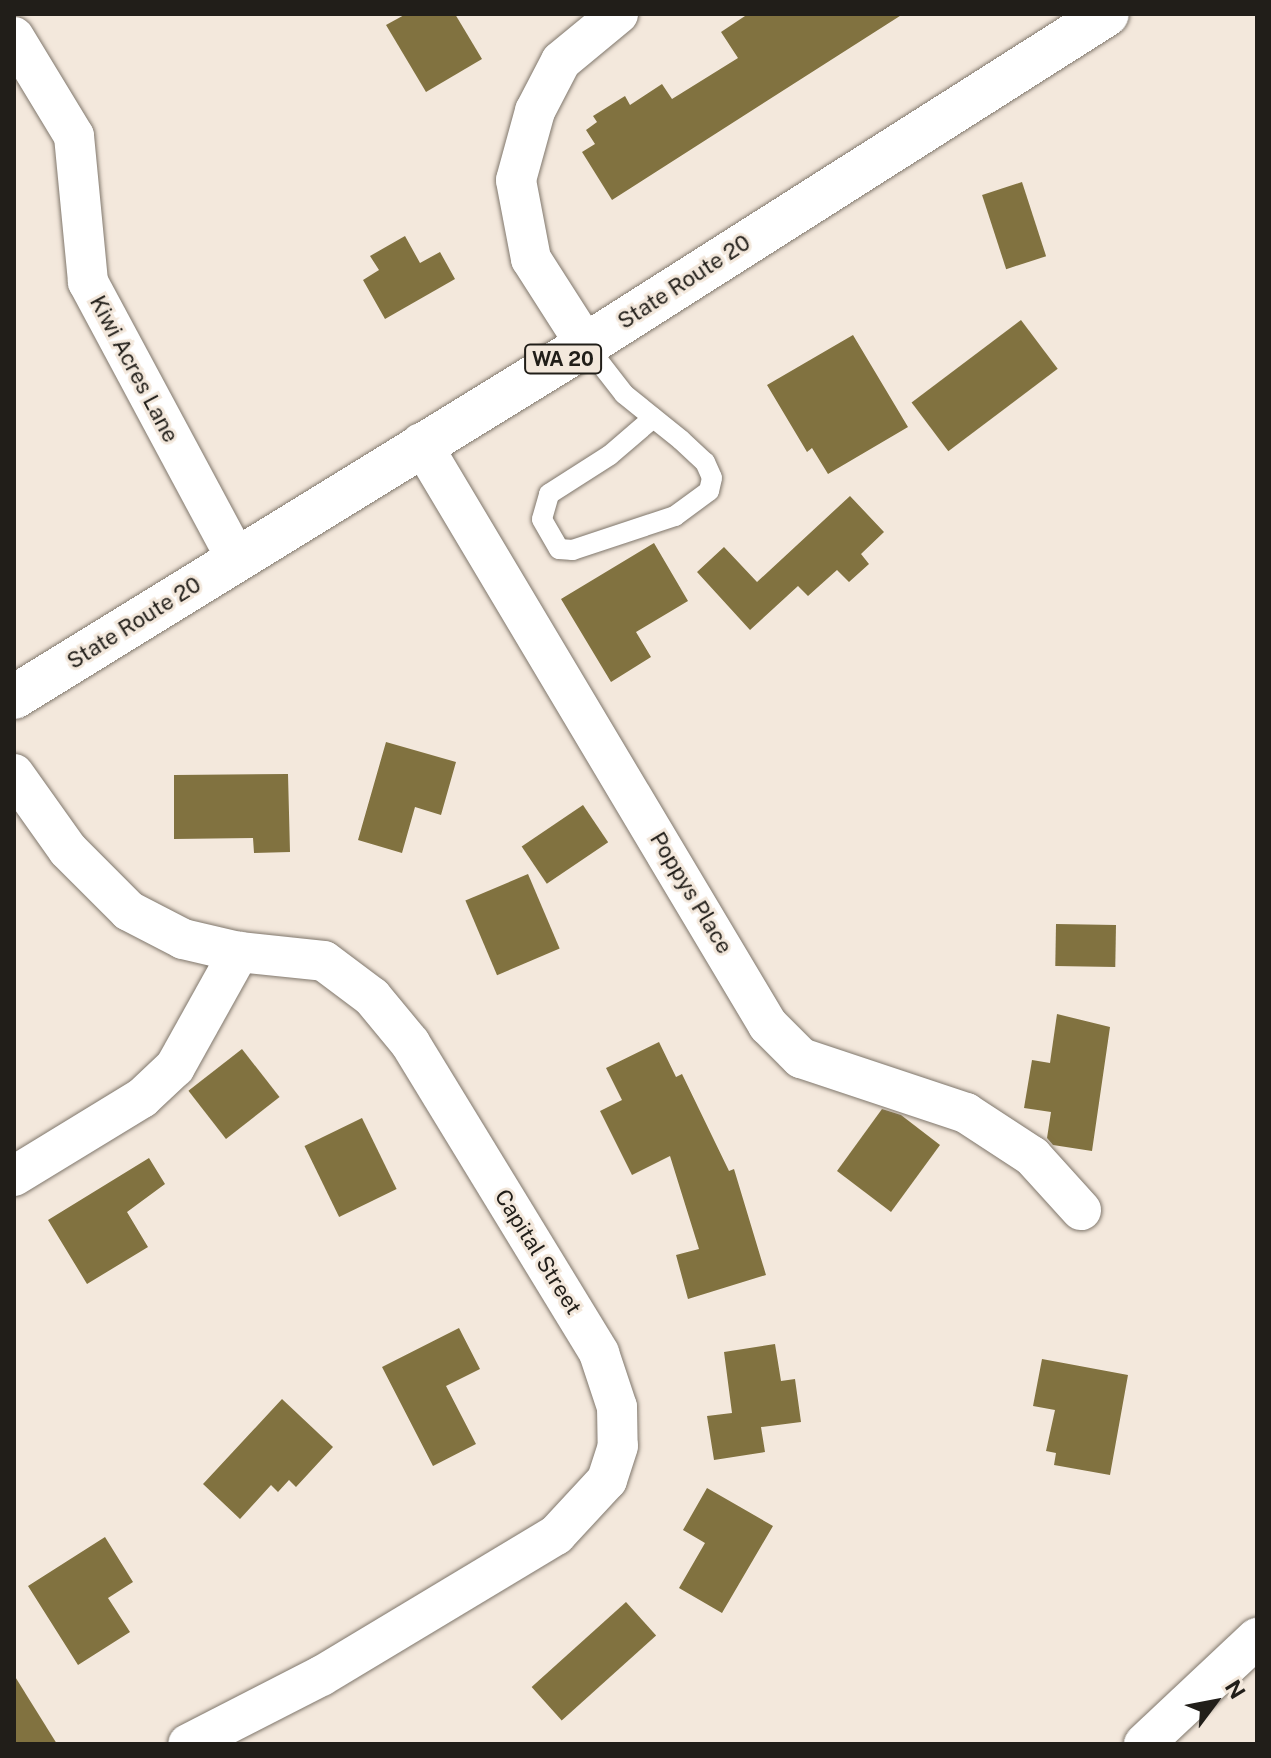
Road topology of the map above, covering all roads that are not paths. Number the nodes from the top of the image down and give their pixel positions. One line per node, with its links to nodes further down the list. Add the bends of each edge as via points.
1 (1107, 14): 4 (main road, State Route 20 / WA 20)
2 (593, 21): 4 (street, via 561,61 535,111 516,180 531,259)
3 (14, 37): 7 (street, Kiwi Acres Lane, via 74,136 88,282)
4 (586, 345): 5 (lane, via 624,394); 6 (main road, State Route 20 / WA 20)
5 (653, 418): 5 (lane, via 705,462 712,478 709,491 675,516 573,550 559,549 542,519 549,494 610,455)
6 (421, 443): 7 (main road, State Route 20 / WA 20); 12 (street, Poppys Place, via 768,1025 801,1058 966,1113 1032,1156)
7 (237, 560): 8 (main road, State Route 20 / WA 20)
8 (14, 697)
9 (14, 774): 10 (street, Capital Street, via 68,850 129,911 183,939)
10 (239, 952): 11 (street, via 175,1067 142,1098); 14 (street, Capital Street, via 324,961 372,997 410,1043 599,1353 617,1407 618,1446 607,1480 556,1535 321,1676)
11 (14, 1176)
12 (1081, 1210)
13 (1257, 1638): 15 (street)
14 (188, 1744)
15 (1144, 1744)

